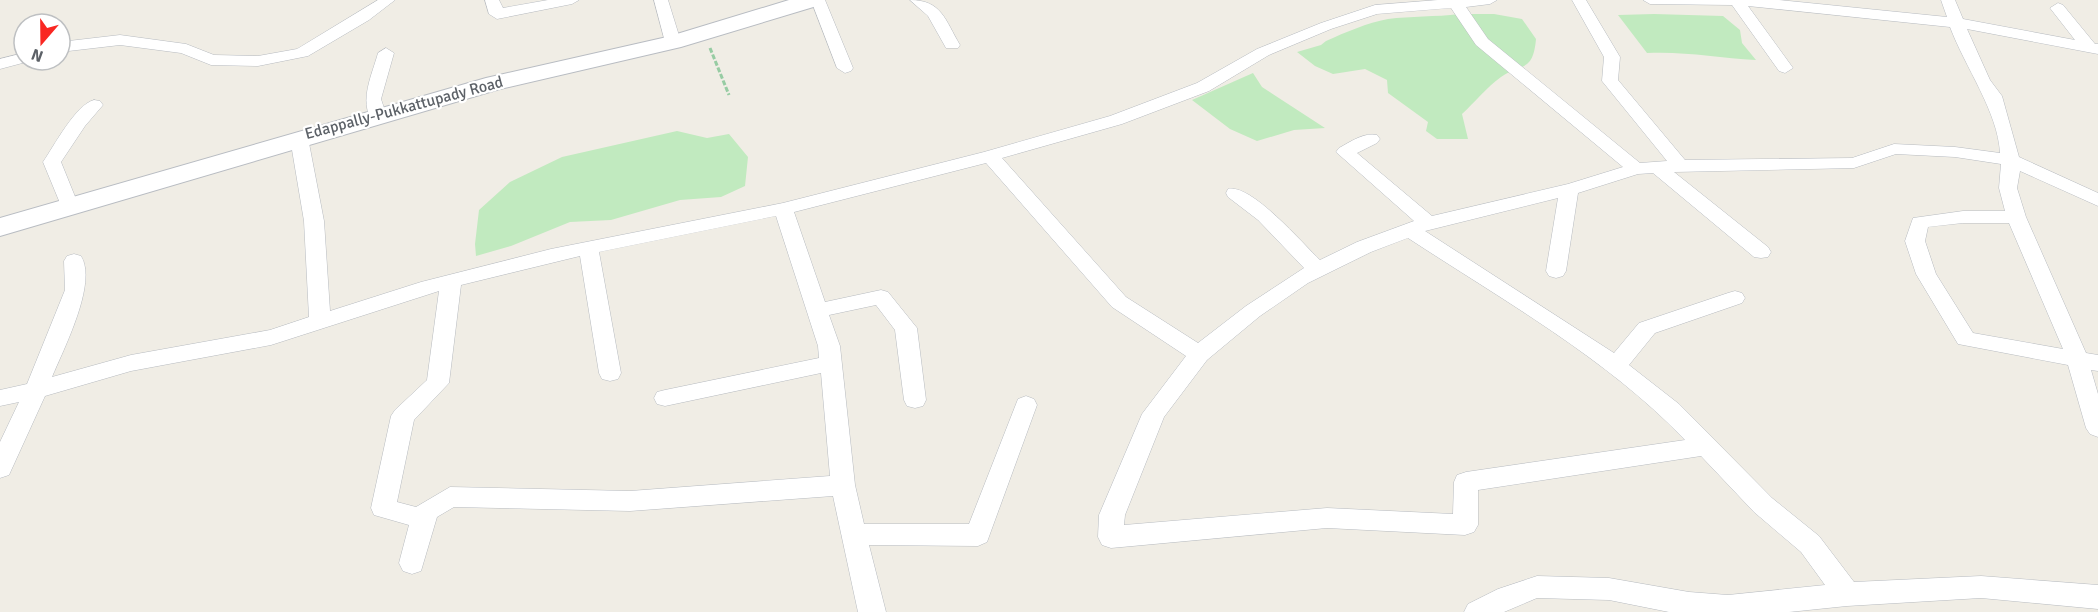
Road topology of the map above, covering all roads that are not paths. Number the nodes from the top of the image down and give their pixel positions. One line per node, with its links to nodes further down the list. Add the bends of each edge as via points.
1 (388, 0): 18 (street, via 302,53 258,62 210,60 186,49 120,40)
2 (492, 0): 3 (street, via 497,14)
3 (572, 0)
4 (661, 0): 17 (street)
5 (812, 0): 17 (main road, Edappally-Pukkattupady Road)
6 (818, 0): 22 (street)
7 (917, 0): 19 (street, via 934,13)
8 (1490, 0): 13 (street)
9 (1579, 0): 30 (street, via 1612,57 1610,81)
10 (1650, 0): 12 (street)
11 (1948, 0): 16 (street)
12 (1736, 1): 16 (street); 23 (street)
13 (1455, 2): 14 (street, via 1375,10); 32 (street, via 1482,42)
14 (1358, 7): 28 (street, via 1326,26 1263,52 1203,87 1116,120)
15 (2058, 8): 20 (street)
16 (1958, 23): 20 (street); 29 (street, via 1968,53 1994,96)
17 (673, 42): 25 (main road, Edappally-Pukkattupady Road, via 494,83)
18 (72, 44)
19 (952, 45)
20 (2094, 49)
21 (386, 53): 25 (street, via 373,99)
22 (845, 68)
23 (1785, 68)
24 (94, 105): 36 (street, via 52,162)
25 (378, 117): 26 (main road, Edappally-Pukkattupady Road)
26 (300, 138): 36 (main road, Edappally-Pukkattupady Road); 49 (street, via 314,221)
27 (1371, 139): 39 (street, via 1345,152)
28 (990, 156): 37 (street); 50 (street, via 1119,302)
29 (2011, 160): 30 (street, via 1906,149 1885,151 1854,163); 35 (street); 38 (street, via 2008,188)
30 (1680, 166): 31 (street)
31 (1657, 167): 32 (street); 42 (street)
32 (1636, 170): 33 (street)
33 (1569, 190): 39 (street); 45 (street)
34 (1235, 193): 44 (street, via 1265,216)
35 (2098, 200)
36 (69, 204): 40 (main road, Edappally-Pukkattupady Road)
37 (783, 209): 41 (street); 48 (street)
38 (2016, 217): 51 (street, via 2033,260); 51 (street, via 1920,222 1915,241 1926,274 1966,339)
39 (1419, 226): 44 (street); 53 (street)
40 (0, 227)
41 (588, 246): 46 (street); 54 (street)
42 (1761, 252)
43 (75, 261): 55 (street, via 75,290)
44 (1317, 269): 50 (street, via 1253,311)
45 (1556, 271)
46 (451, 281): 49 (street); 64 (street, via 438,383 403,416 383,508)
47 (1735, 298): 53 (street, via 1647,328)
48 (817, 311): 52 (street); 58 (street, via 881,297 906,328)
49 (320, 321): 55 (street, via 270,337 131,363)
50 (1199, 354): 61 (street, via 1154,414 1112,515 1112,537 1327,518 1465,525 1466,482)
51 (2088, 361): 60 (street, via 2088,405)
52 (831, 363): 57 (street); 63 (street)
53 (1616, 366): 61 (street, via 1671,410)
54 (610, 373)
55 (36, 390): 56 (street); 62 (street)
56 (0, 398)
57 (665, 398)
58 (915, 400)
59 (1026, 405): 65 (street, via 978,535)
60 (2098, 428)
61 (1706, 446): 67 (street, via 1763,505 1810,544)
62 (0, 468)
63 (843, 485): 64 (street, via 630,501 450,497 426,511); 65 (street)
64 (424, 519): 66 (street)
65 (854, 534): 72 (street)
66 (412, 563)
67 (1847, 594): 68 (street, via 1982,587); 70 (street)
68 (2098, 597)
69 (1688, 608): 70 (street); 71 (street, via 1609,589 1569,586 1537,587)
70 (1762, 608)
71 (1491, 609)
72 (872, 612)

